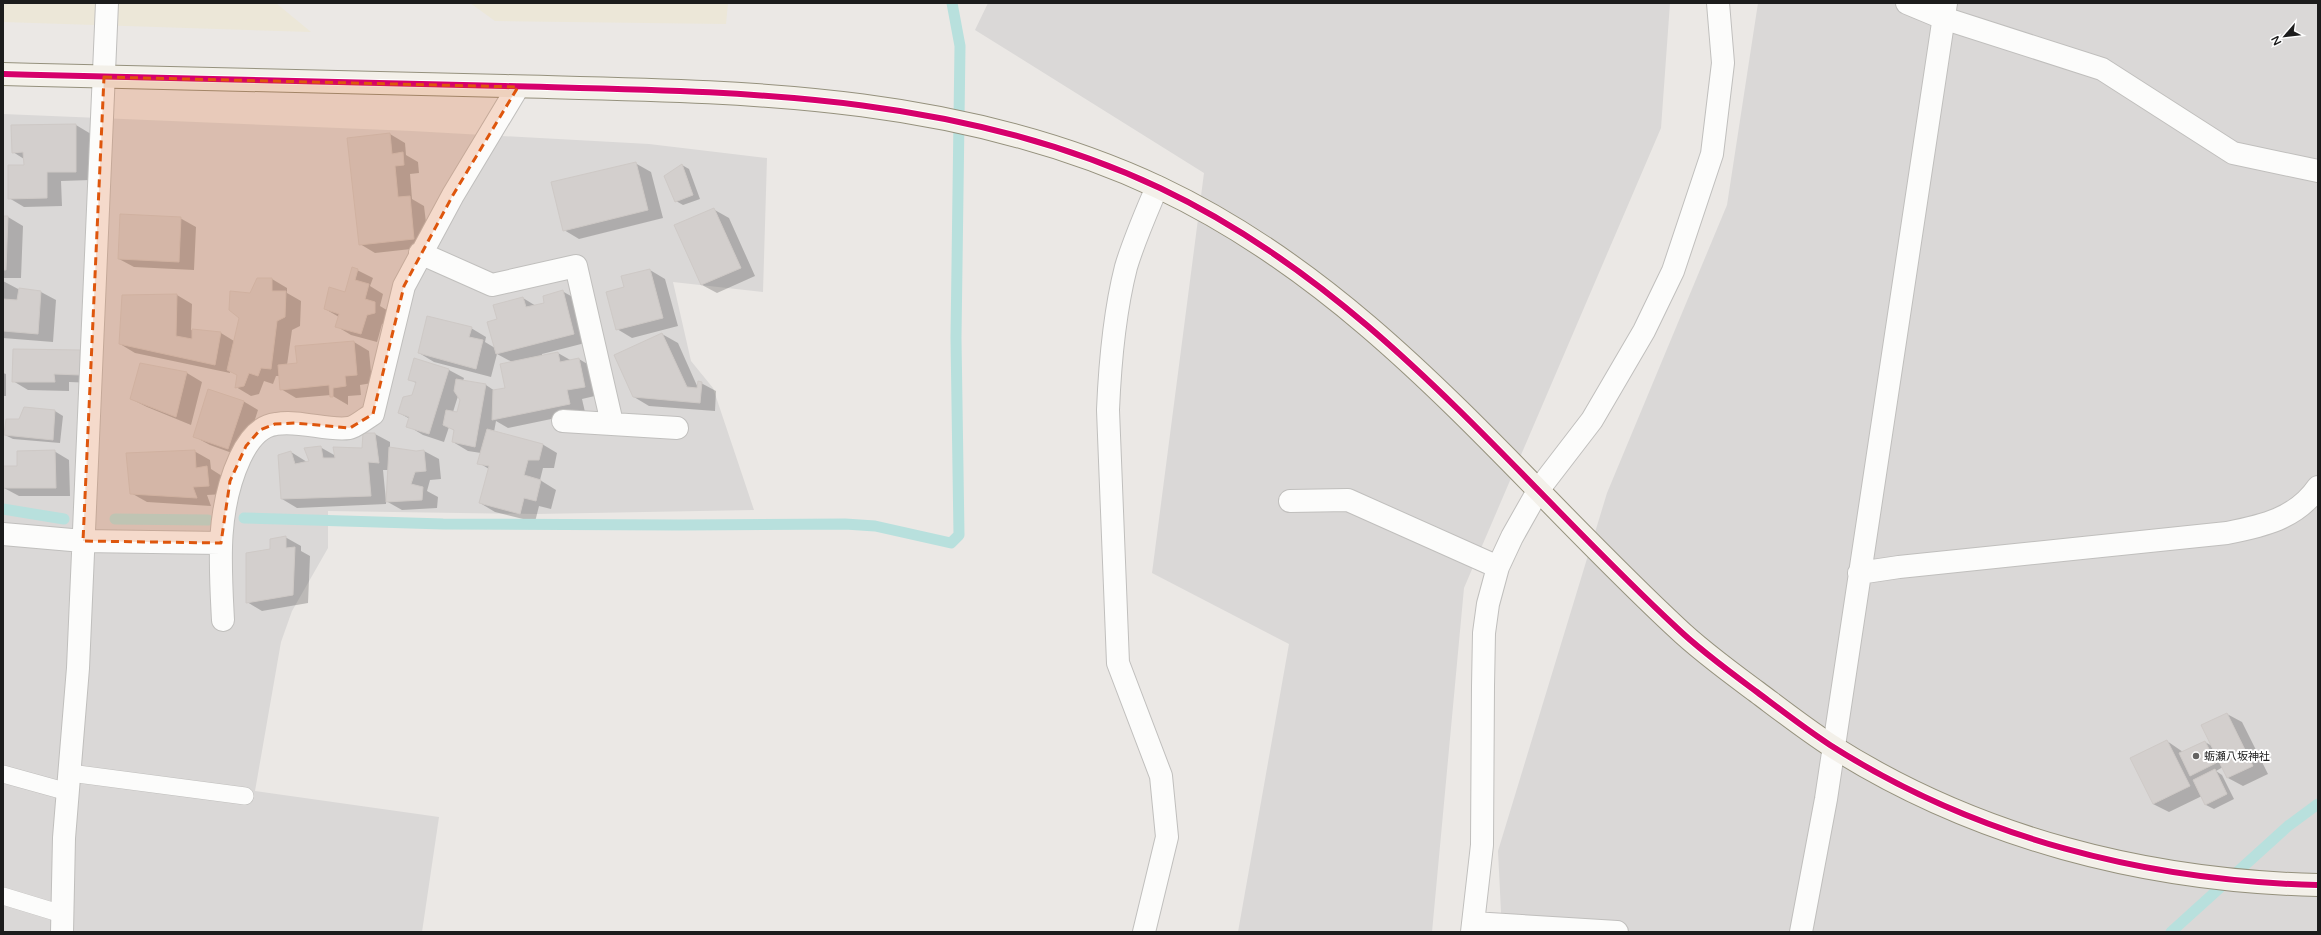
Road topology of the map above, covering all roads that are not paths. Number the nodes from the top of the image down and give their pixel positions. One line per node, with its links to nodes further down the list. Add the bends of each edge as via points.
1 (107, 3): 6 (street)
2 (1718, 3): 15 (street, via 1722,64 1712,154 1673,271 1644,331 1592,420)
3 (1907, 3): 4 (street)
4 (1944, 11): 8 (street, via 2102,69 2233,153); 21 (street)
5 (3, 74): 6 (street)
6 (104, 77): 7 (street); 18 (street)
7 (518, 87): 9 (street, via 784,97 927,114 1027,137 1085,157); 10 (street)
8 (2318, 170)
9 (1157, 187): 15 (street, via 1229,225 1324,289 1418,369); 31 (street, via 1135,243 1120,293 1108,410 1118,663 1161,776 1167,837)
10 (420, 252): 12 (street, via 492,285 576,266); 19 (street, via 404,286 372,414 350,428 295,423 275,424 260,430 246,446 230,481)
11 (564, 421): 12 (street)
12 (612, 423): 13 (street)
13 (677, 428)
14 (2318, 487): 21 (street, via 2300,508 2264,526 2227,533)
15 (1539, 490): 20 (street); 23 (street, via 1683,634 1797,723)
16 (1290, 501): 20 (street, via 1348,500)
17 (3, 534): 18 (street)
18 (83, 541): 19 (street); 25 (street, via 78,668)
19 (221, 543): 22 (street)
20 (1498, 567): 30 (street, via 1488,604 1484,633 1482,845)
21 (1859, 573): 23 (street)
22 (223, 620)
23 (1834, 747): 27 (street, via 1902,786 1953,810 2025,837 2086,855 2195,877); 33 (street)
24 (3, 774): 25 (lane)
25 (69, 782): 26 (lane); 29 (street)
26 (246, 796)
27 (2318, 885)
28 (3, 896): 29 (lane)
29 (62, 923)
30 (1472, 928): 32 (street)
31 (1144, 932)
32 (1617, 932)
33 (1801, 932)

